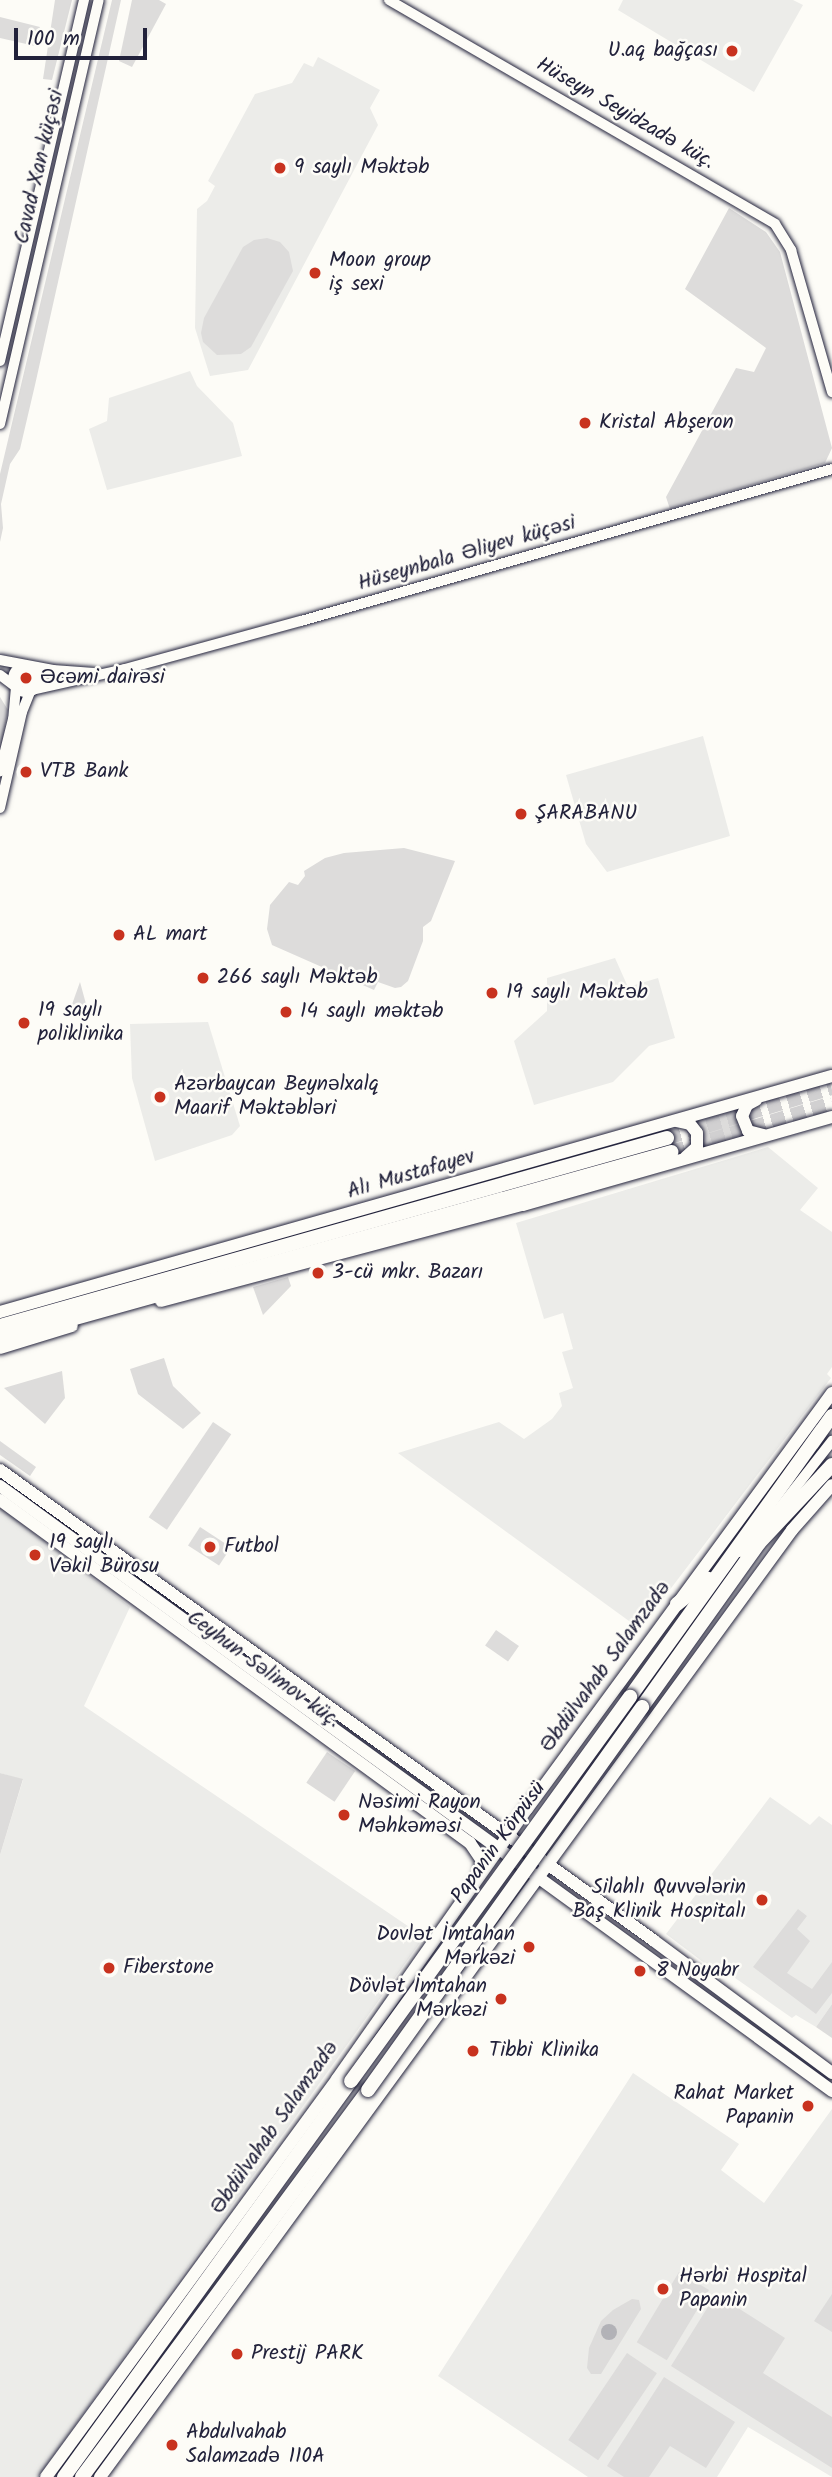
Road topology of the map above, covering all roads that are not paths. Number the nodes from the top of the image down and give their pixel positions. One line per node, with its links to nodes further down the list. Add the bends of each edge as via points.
1 (84, 0): 4 (street, Cavad Xan küçəsi)
2 (99, 0): 6 (street, Cavad Xan küçəsi)
3 (388, 0): 5 (street, Hüseyn Seyidzadə küç., via 768,219 786,240)
4 (0, 362)
5 (832, 392)
6 (0, 424)
7 (832, 469): 10 (street, Hüseynbala Əliyev küçəsi)
8 (0, 660): 9 (street)
9 (30, 667): 10 (street); 12 (street, via 15,671); 13 (street, via 38,680)
10 (111, 673): 13 (street, Hüseynbala Əliyev küçəsi)
11 (0, 675): 12 (street)
12 (16, 687): 13 (street); 14 (street)
13 (32, 690): 15 (street, via 22,712)
14 (0, 771)
15 (0, 808)
16 (832, 1076): 17 (main road, Alı Mustafayev)
17 (762, 1096): 19 (main road, Alı Mustafayev); 20 (main road, via 747,1105 744,1126 752,1134)
18 (832, 1117): 20 (main road, Alı Mustafayev)
19 (672, 1121): 21 (main road, via 690,1124 697,1133 696,1147); 23 (main road, Alı Mustafayev)
20 (776, 1134): 21 (main road, Alı Mustafayev)
21 (674, 1150): 22 (main road, Alı Mustafayev); 25 (main road, Alı Mustafayev)
22 (85, 1307): 24 (main road); 25 (main road)
23 (0, 1312)
24 (0, 1326)
25 (1, 1346)
26 (832, 1393): 38 (main road, Əbdülvahab Salamzadə)
27 (832, 1416): 37 (main road, Əbdülvahab Salamzadə)
28 (832, 1441): 37 (street, via 760,1533)
29 (832, 1455): 36 (street)
30 (832, 1465): 35 (main road)
31 (0, 1470): 46 (main road, Ceyhun Səlimov küç.)
32 (830, 1479): 35 (main road); 47 (main road)
33 (0, 1486): 40 (main road, Ceyhun Səlimov küç.)
34 (0, 1500): 39 (main road, Ceyhun Səlimov küç.)
35 (790, 1513): 36 (main road)
36 (760, 1544): 41 (main road)
37 (726, 1565): 38 (main road); 41 (main road, Əbdülvahab Salamzadə)
38 (677, 1604): 43 (main road, Əbdülvahab Salamzadə)
39 (229, 1669): 40 (main road); 44 (main road, Ceyhun Səlimov küç.)
40 (270, 1683): 42 (main road, Ceyhun Səlimov küç.)
41 (636, 1702): 54 (main road, Papanin Körpüsü, bridge); 55 (main road, Papanin Körpüsü, bridge)
42 (417, 1788): 44 (main road); 45 (main road, Ceyhun Səlimov küç.)
43 (527, 1809): 46 (main road, Əbdülvahab Salamzadə); 47 (main road, via 526,1828 548,1844)
44 (426, 1812): 45 (main road); 51 (main road, Ceyhun Səlimov küç., via 480,1855 482,1866)
45 (453, 1814): 48 (main road, Ceyhun Səlimov küç.)
46 (508, 1836): 48 (main road, Əbdülvahab Salamzadə); 49 (main road, Ceyhun Səlimov küç.)
47 (565, 1839): 49 (main road)
48 (499, 1848): 50 (main road, Ceyhun Səlimov küç.); 51 (main road, Əbdülvahab Salamzadə)
49 (547, 1864): 50 (main road); 53 (main road)
50 (538, 1877): 52 (main road); 56 (main road)
51 (475, 1882): 52 (main road, via 490,1873 499,1876 516,1890); 59 (main road, Əbdülvahab Salamzadə)
52 (515, 1907): 60 (main road)
53 (832, 2073)
54 (351, 2081): 57 (main road, Əbdülvahab Salamzadə)
55 (368, 2091): 58 (main road, Əbdülvahab Salamzadə)
56 (832, 2091)
57 (330, 2111): 59 (main road); 63 (main road, Əbdülvahab Salamzadə)
58 (344, 2122): 60 (main road); 64 (main road, Əbdülvahab Salamzadə)
59 (305, 2124): 61 (main road, Əbdülvahab Salamzadə)
60 (339, 2147): 62 (main road)
61 (269, 2174): 63 (main road); 66 (main road, Əbdülvahab Salamzadə)
62 (302, 2198): 64 (main road); 69 (main road)
63 (265, 2200): 65 (main road, Əbdülvahab Salamzadə)
64 (281, 2208): 65 (main road, Əbdülvahab Salamzadə)
65 (85, 2460): 67 (main road, Əbdülvahab Salamzadə); 68 (main road, Əbdülvahab Salamzadə)
66 (46, 2477)
67 (64, 2477)
68 (82, 2477)
69 (100, 2477)

